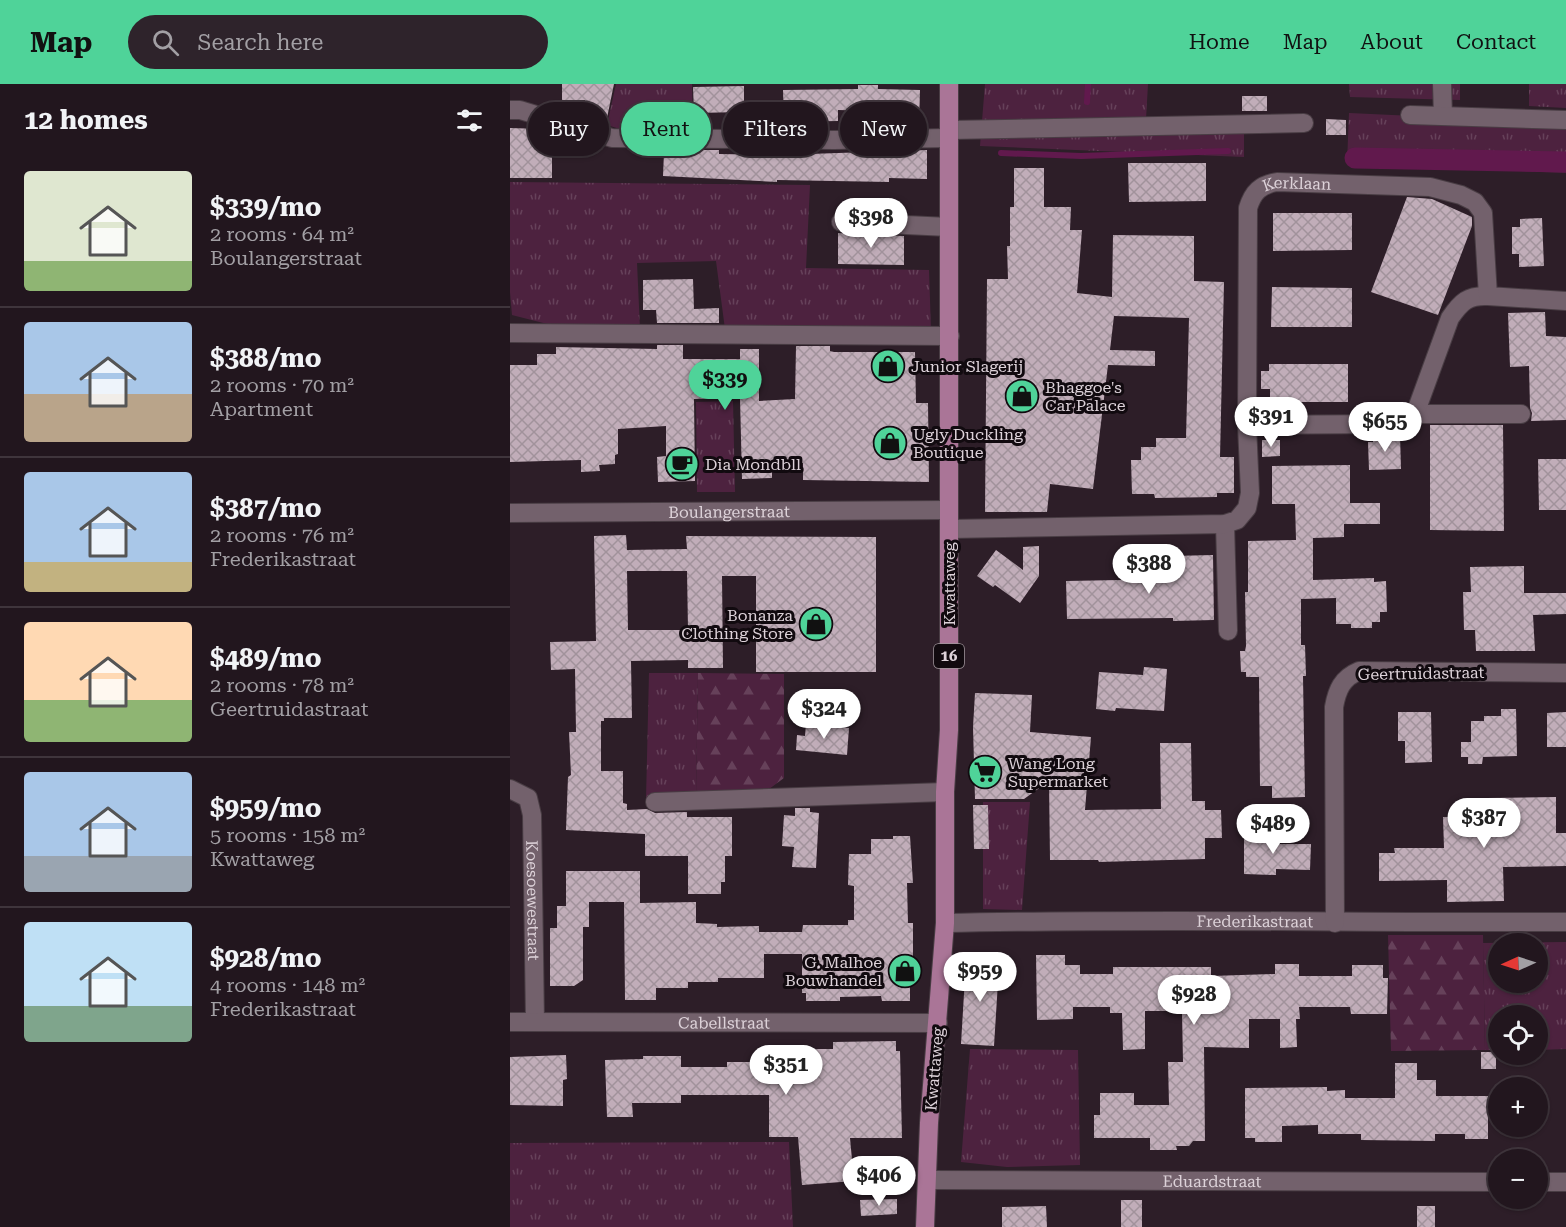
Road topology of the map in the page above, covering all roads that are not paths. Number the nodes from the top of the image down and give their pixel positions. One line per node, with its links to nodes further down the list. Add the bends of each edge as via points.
1 (949, 84): 8 (main road, Kwattaweg / 16)
2 (1442, 84): 5 (street)
3 (510, 110): 8 (street, via 612,138 834,140)
4 (1410, 115): 5 (street)
5 (1443, 116): 6 (street)
6 (1566, 120)
7 (1304, 123): 8 (street)
8 (949, 134): 10 (main road, Kwattaweg / 16)
9 (841, 222): 10 (street)
10 (949, 226): 14 (main road, Kwattaweg / 16)
11 (1488, 296): 12 (street); 15 (street, via 1474,295 1458,306 1450,318); 17 (street, Kerklaan, via 1483,213 1475,202 1430,187 1266,184 1257,189 1248,208)
12 (1566, 301)
13 (510, 333): 14 (street)
14 (950, 336): 18 (main road, Kwattaweg / 16)
15 (1415, 414): 16 (street); 17 (street, via 1395,424)
16 (1521, 414)
17 (1247, 425): 20 (street, Kerklaan, via 1247,508 1237,520)
18 (948, 510): 19 (street, Boulangerstraat); 21 (main road, Kwattaweg / 16)
19 (510, 513)
20 (1225, 524): 21 (street); 22 (street)
21 (949, 529): 25 (main road, Kwattaweg / 16, via 949,730)
22 (1228, 631)
23 (1566, 673): 29 (street, Geertruidastraat, via 1359,671 1341,683 1334,707)
24 (510, 789): 31 (street, Koesoewestraat, via 528,798 532,815)
25 (945, 792): 26 (street); 27 (main road, Kwattaweg / 16)
26 (655, 802)
27 (945, 922): 29 (street, Frederikastraat); 32 (main road, Kwattaweg / 16)
28 (1566, 922): 29 (street, Frederikastraat)
29 (1335, 923)
30 (510, 1022): 31 (street, Cabellstraat)
31 (535, 1022): 32 (street, Cabellstraat)
32 (938, 1023): 33 (main road, Kwattaweg / 16)
33 (927, 1180): 34 (street, Eduardstraat); 37 (main road, Kwattaweg / 16)
34 (1488, 1182)
35 (1548, 1182): 36 (street)
36 (1566, 1182)
37 (925, 1227)

